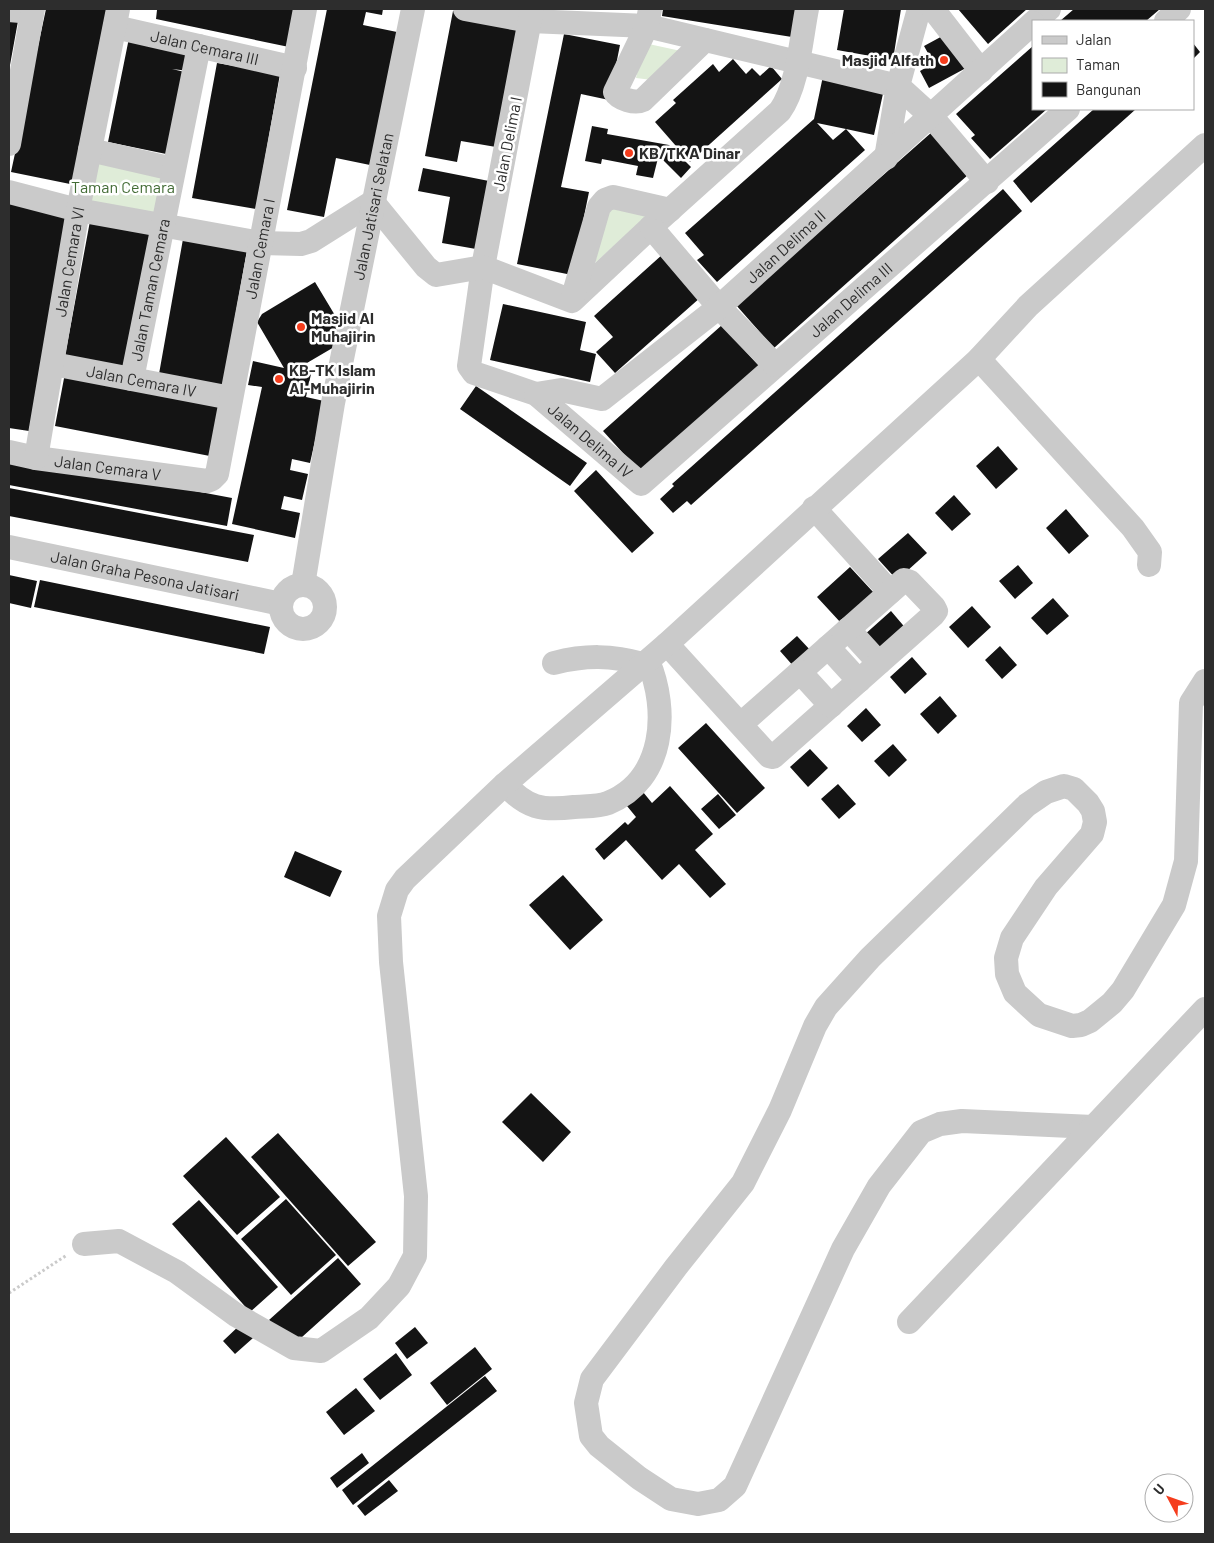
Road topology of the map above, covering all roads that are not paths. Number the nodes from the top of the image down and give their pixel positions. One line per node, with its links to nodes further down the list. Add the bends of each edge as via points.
1 (305, 9): 20 (street, Jalan Cemara I)
2 (413, 9): 32 (street, Jalan Jatisari Selatan)
3 (464, 9): 11 (street)
4 (807, 9): 19 (street)
5 (919, 9): 22 (street)
6 (933, 9): 21 (street)
7 (1049, 9): 14 (street, Jalan Delima II)
8 (1179, 9): 15 (street)
9 (9, 10): 10 (street)
10 (33, 11): 25 (street)
11 (531, 15): 12 (street); 38 (street, Jalan Delima I)
12 (648, 17): 17 (street); 17 (street, via 615,92 617,96 635,102 643,100)
13 (116, 18): 18 (street, Jalan Cemara III); 27 (street, Jalan Cemara VI)
14 (1036, 20)
15 (1167, 20)
16 (1032, 24): 21 (street, Jalan Delima II)
17 (705, 40): 19 (street)
18 (199, 46): 20 (street, Jalan Cemara III); 29 (street, Jalan Taman Cemara)
19 (797, 62): 22 (street); 34 (street, via 787,102 780,111)
20 (295, 68): 37 (street, Jalan Cemara I)
21 (981, 71): 24 (street, Jalan Delima II)
22 (898, 86): 24 (street); 28 (street)
23 (1067, 110): 30 (street, Jalan Delima III)
24 (931, 116): 28 (street, Jalan Delima II); 30 (street)
25 (9, 144)
26 (1205, 145): 41 (street, via 1028,306)
27 (90, 150): 29 (street); 33 (street, Jalan Cemara VI)
28 (886, 158): 40 (street, Jalan Delima II)
29 (173, 169): 35 (street, Jalan Taman Cemara)
30 (987, 182): 43 (street, Jalan Delima III)
31 (9, 192): 33 (street)
32 (373, 202): 37 (street, via 311,241 301,244); 38 (street, via 436,275); 55 (street, Jalan Jatisari Selatan, via 333,403)
33 (78, 210): 35 (street); 42 (street, Jalan Cemara VI)
34 (670, 210): 36 (street); 39 (street, via 613,198 605,200 599,207)
35 (162, 224): 37 (street); 44 (street, Jalan Taman Cemara)
36 (651, 227): 39 (street); 40 (street)
37 (261, 243): 46 (street, Jalan Cemara I)
38 (483, 267): 39 (street); 45 (street, Jalan Delima IV, via 469,366 474,373)
39 (572, 301)
40 (719, 307): 43 (street); 47 (street, Jalan Delima II)
41 (979, 358): 52 (street); 54 (street, via 1133,528 1150,552)
42 (52, 364): 44 (street, Jalan Cemara IV); 50 (street, Jalan Cemara VI)
43 (775, 365): 48 (street, Jalan Delima IV, via 641,484)
44 (132, 380): 46 (street, Jalan Cemara IV)
45 (536, 394): 47 (street, via 561,390); 48 (street, Jalan Delima IV)
46 (231, 398): 51 (street, Jalan Cemara I, via 217,474)
47 (602, 399): 48 (street, Jalan Delima II)
48 (576, 430)
49 (9, 452): 50 (street, Jalan Cemara V)
50 (36, 458): 51 (street, Jalan Cemara V)
51 (207, 481)
52 (814, 508): 56 (street); 59 (street)
53 (9, 548): 57 (street, Jalan Graha Pesona Jatisari)
54 (1149, 566)
55 (303, 585): 57 (street, via 288,590); 57 (street, via 317,590 322,596 325,610 317,624 295,628 284,618)
56 (890, 592): 58 (street); 63 (street, via 907,580 936,611)
57 (281, 604)
58 (848, 629): 60 (street); 63 (street)
59 (667, 644): 61 (street); 68 (street)
60 (828, 647): 64 (street); 65 (street)
61 (645, 662): 62 (street, via 600,656); 69 (street); 69 (street, via 658,691 659,732 655,754 648,768 629,790 606,804 544,808 518,799)
62 (554, 663)
63 (879, 664): 65 (street)
64 (800, 672): 67 (street); 68 (street)
65 (859, 681): 67 (street)
66 (1205, 681): 71 (street, via 1191,704 1186,861 1174,905 1112,1003 1090,1021 1072,1026 1039,1014 1015,993 1007,974 1006,958 1012,938 1046,887 1092,834 1095,822 1088,802 1074,789 1057,787 1027,805 870,958 826,1007 743,1183 592,1378 586,1402 591,1436 626,1468 672,1500 698,1504 719,1500 735,1486 843,1249 879,1186 921,1132 940,1124 962,1121)
67 (831, 706): 68 (street, via 773,757)
68 (741, 724)
69 (505, 784): 72 (street, via 405,879 397,890 388,916 416,1196 415,1256 399,1286 369,1318 321,1351 294,1348 236,1315 176,1272 119,1241)
70 (1205, 1009): 71 (street)
71 (1093, 1127): 73 (street)
72 (84, 1244)
73 (909, 1322)

